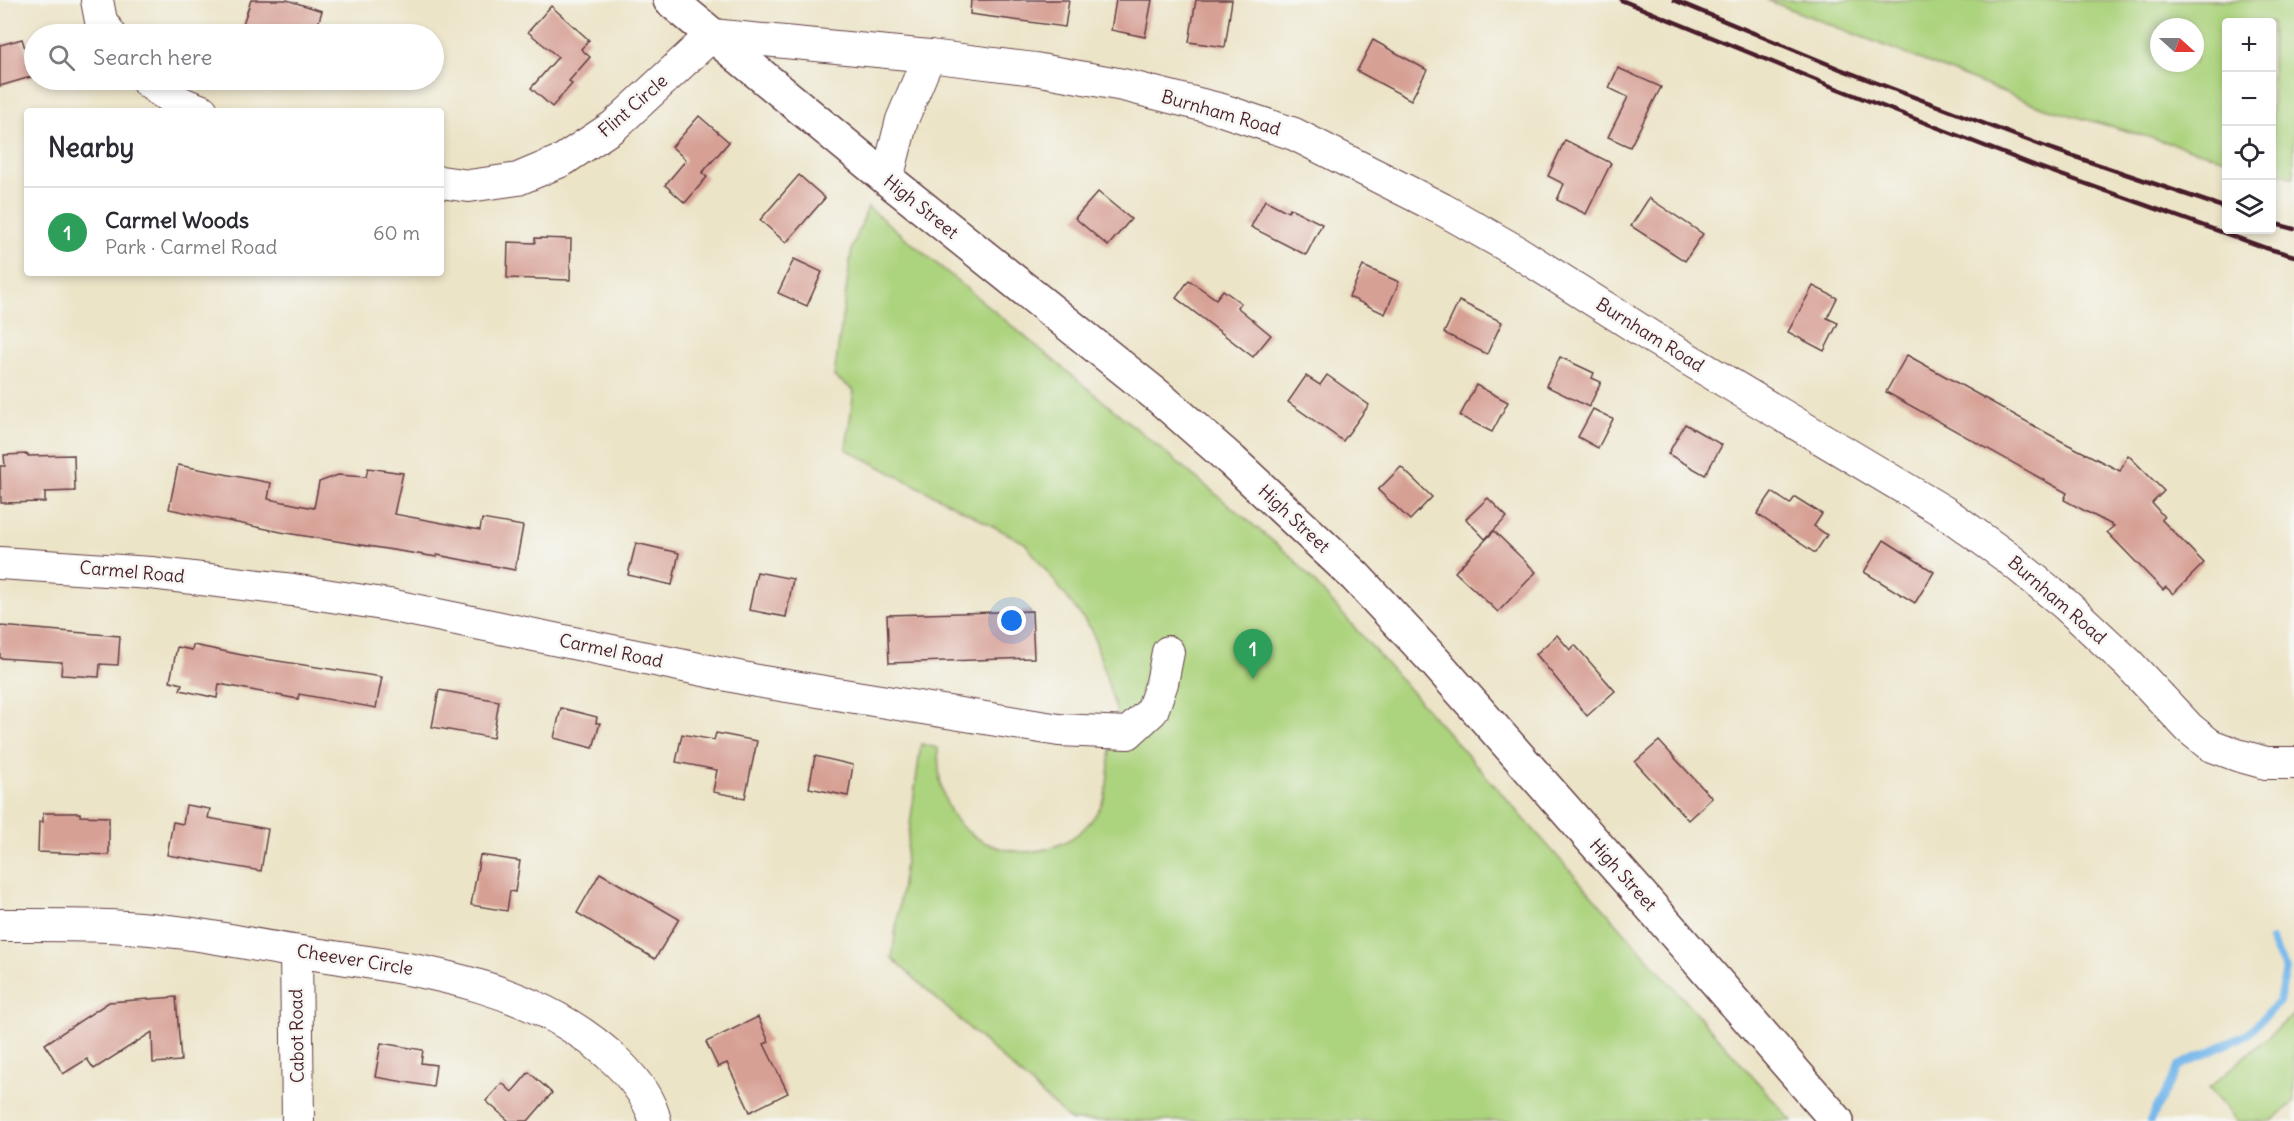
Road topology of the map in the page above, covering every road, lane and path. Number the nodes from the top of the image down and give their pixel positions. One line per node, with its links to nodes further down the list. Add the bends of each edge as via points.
1 (97, 0): 3 (street)
2 (670, 0): 4 (main road, High Street)
3 (103, 24)
4 (712, 35): 5 (street, Burnham Road); 8 (main road, High Street); 9 (street, Flint Circle, via 614,126 563,160 518,179 469,186)
5 (929, 56): 8 (street, via 902,120); 12 (street, Burnham Road, via 1123,85 1222,110 1294,134 1378,175 1516,251 1653,338 1946,513 2066,605 2129,664 2188,728 2210,745 2266,763)
6 (158, 90): 7 (street)
7 (193, 108)
8 (887, 179): 17 (main road, High Street, via 1159,397 1355,576 1437,664)
9 (444, 182)
10 (0, 563): 11 (street, Carmel Road, via 151,573 389,605 758,681 1059,730 1128,734 1152,711)
11 (1168, 652)
12 (2294, 763)
13 (0, 925): 14 (street, Cheever Circle, via 169,931)
14 (296, 951): 15 (street, Cabot Road); 16 (street, Cheever Circle, via 418,970 493,991 558,1018 604,1050 634,1079)
15 (298, 1121)
16 (655, 1121)
17 (1837, 1121)

